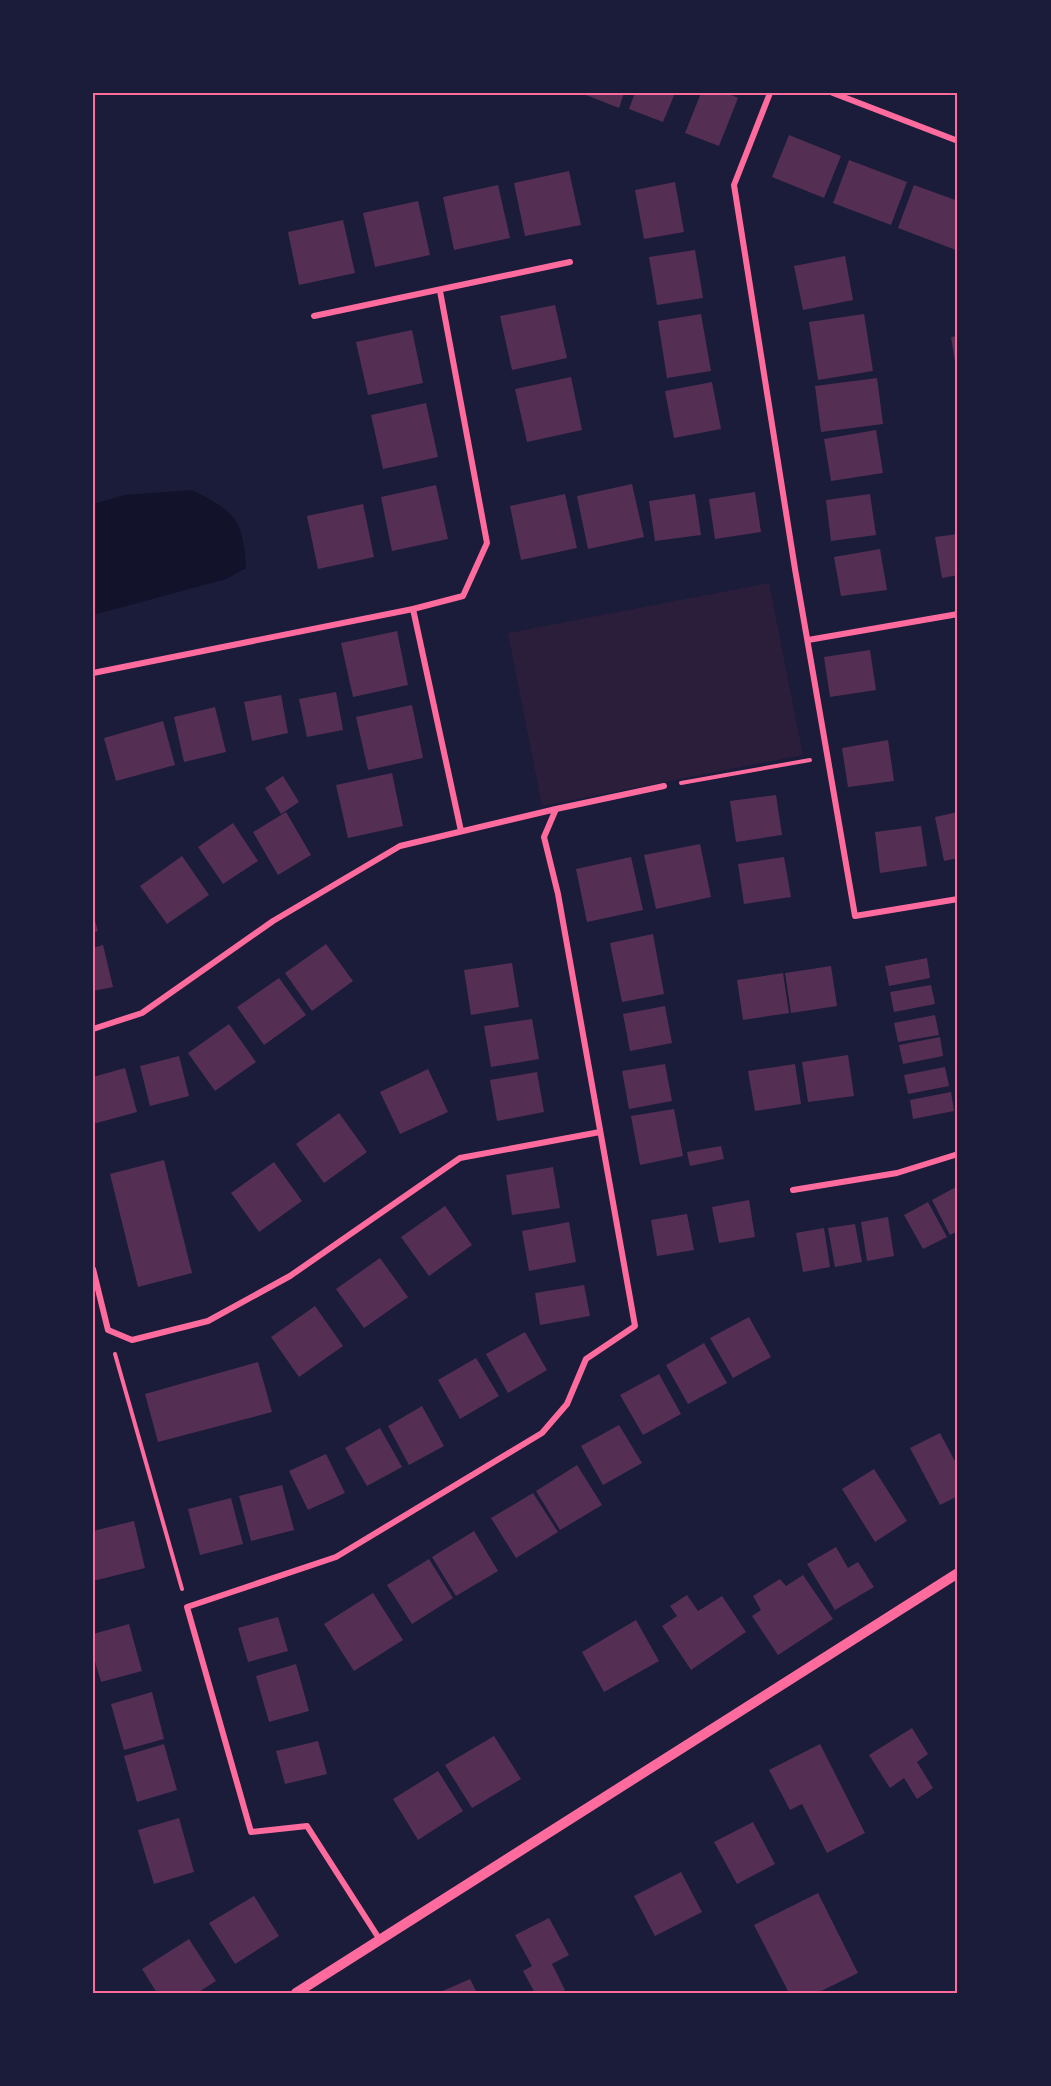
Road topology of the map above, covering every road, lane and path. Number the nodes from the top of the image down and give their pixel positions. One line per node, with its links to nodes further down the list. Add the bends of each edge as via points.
1 (770, 93): 9 (street, via 734,184)
2 (833, 93): 3 (street)
3 (958, 141)
4 (570, 262): 5 (street)
5 (440, 291): 6 (street); 7 (street, via 487,543 463,596)
6 (314, 316)
7 (413, 609): 10 (street); 14 (street)
8 (958, 614): 9 (street)
9 (808, 640): 11 (street)
10 (93, 673)
11 (828, 757): 12 (path); 15 (street, via 855,916)
12 (664, 786): 13 (street)
13 (556, 809): 14 (street); 17 (street, via 544,837 558,894)
14 (461, 831): 16 (street, via 400,846 273,921 142,1013)
15 (958, 899)
16 (93, 1029)
17 (600, 1132): 21 (street, via 460,1158 290,1276 208,1321 132,1340); 23 (street, via 635,1326 586,1359 567,1404 542,1432 336,1557)
18 (958, 1154): 19 (street, via 897,1173)
19 (794, 1190)
20 (93, 1269): 21 (street)
21 (108, 1330): 23 (path)
22 (958, 1573): 24 (street)
23 (187, 1607): 24 (street, via 251,1832 307,1826)
24 (380, 1940): 25 (street)
25 (296, 1993)

